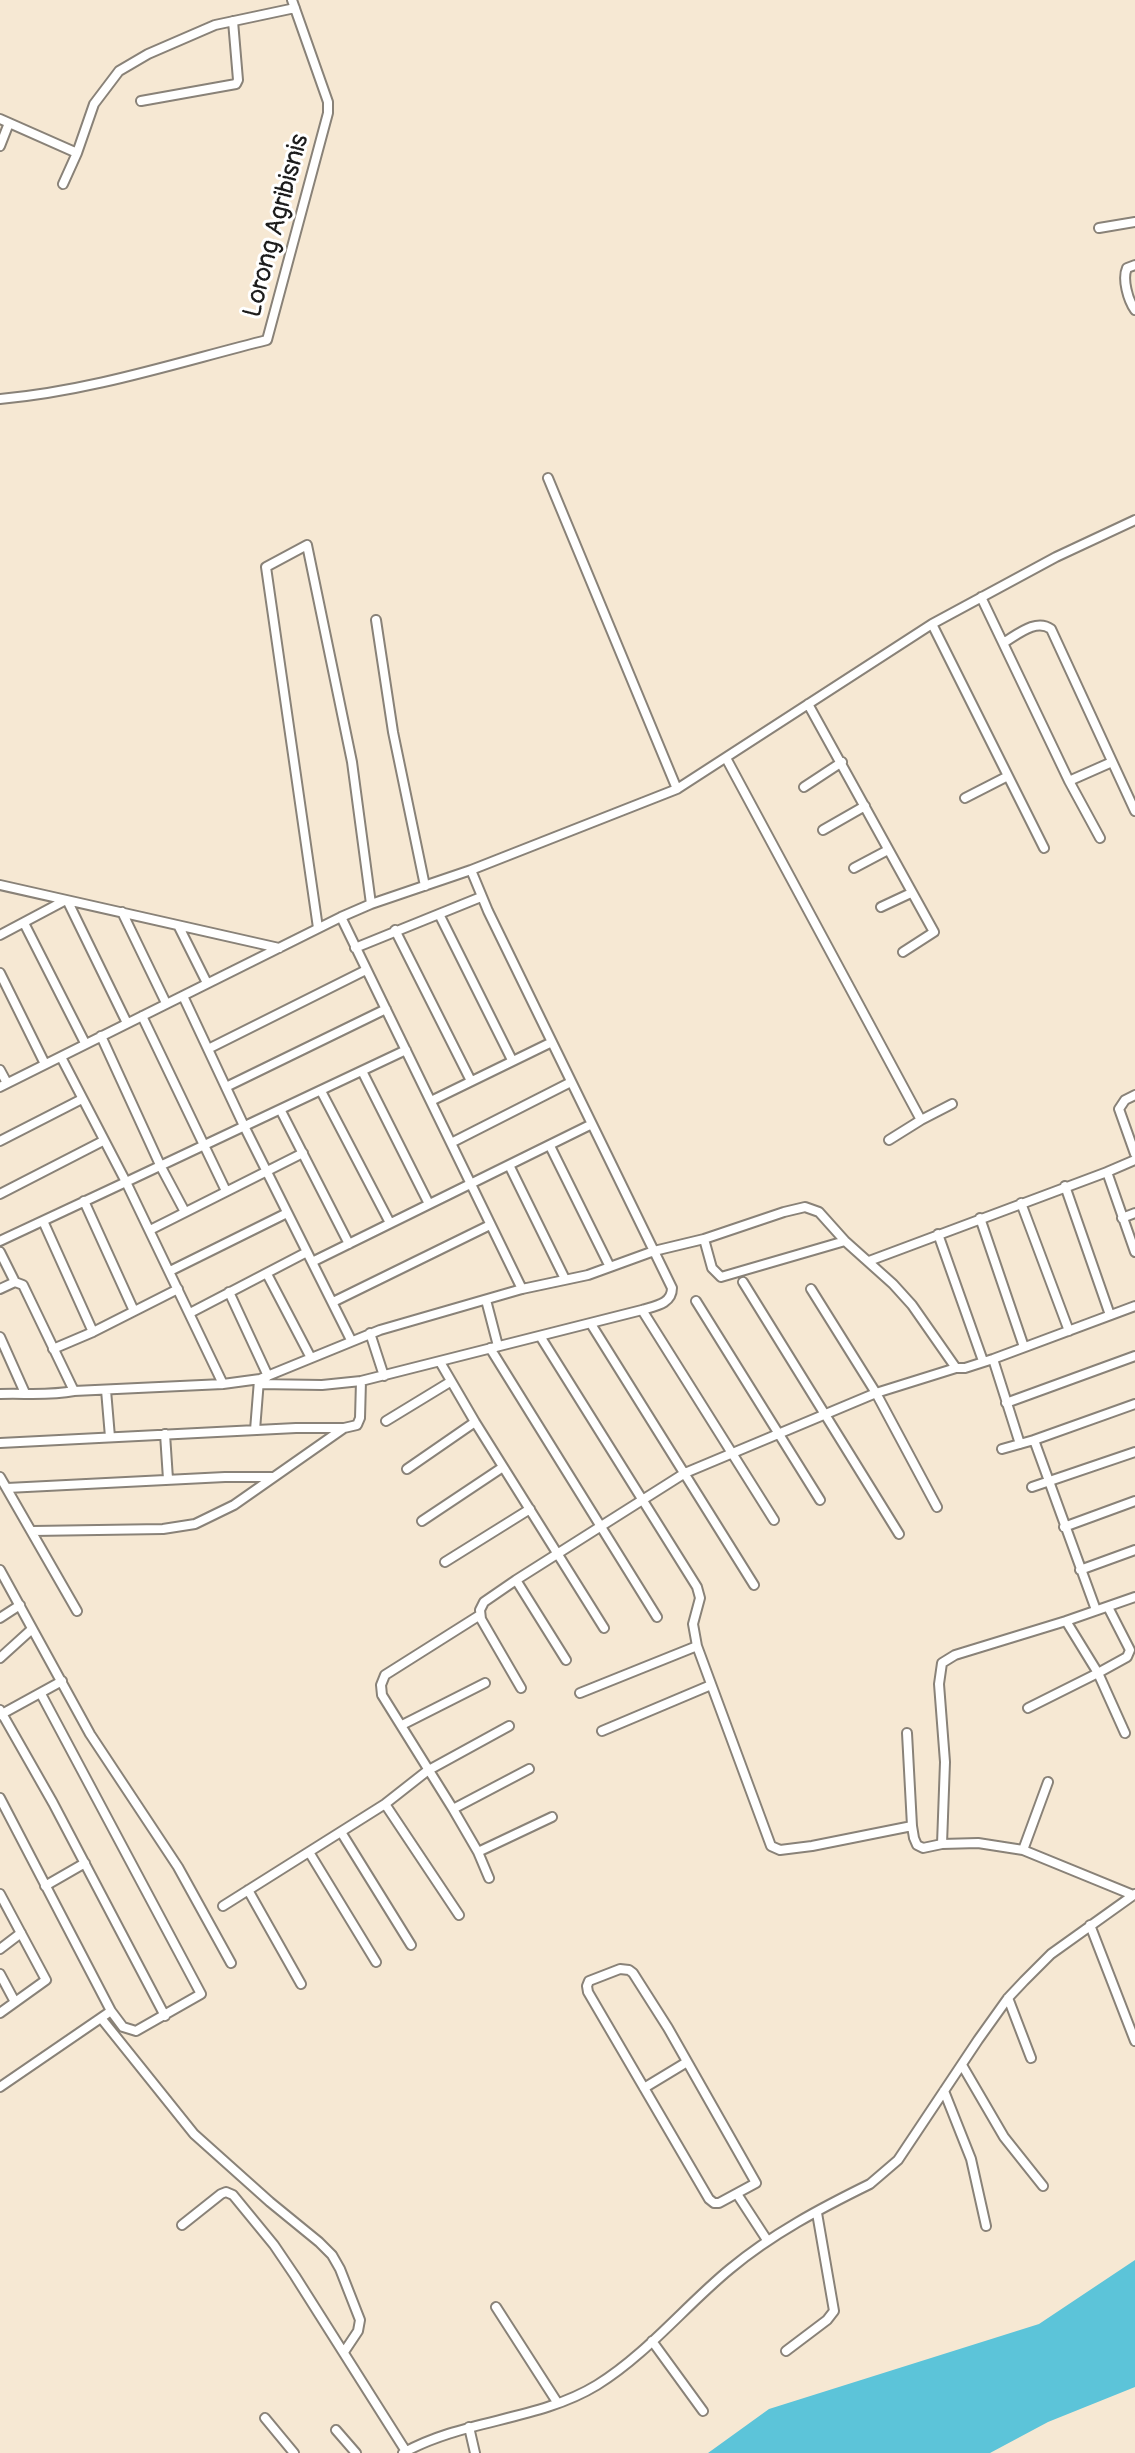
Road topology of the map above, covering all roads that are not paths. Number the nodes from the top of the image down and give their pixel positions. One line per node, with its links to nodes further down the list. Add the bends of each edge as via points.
1 (294, 4): 2 (street); 12 (street, Lorong Agribisnis, via 328,113 267,340 85,388)
2 (233, 21): 3 (street, via 236,84); 6 (street, via 182,39 119,71 94,104)
3 (141, 101)
4 (4, 121): 5 (street); 6 (street)
5 (0, 146)
6 (77, 153): 7 (street)
7 (63, 184)
8 (1135, 222): 9 (street)
9 (1099, 228)
10 (1135, 265): 11 (street, via 1125,274)
11 (1135, 310)
12 (0, 399)
13 (548, 478): 26 (street)
14 (1135, 520): 15 (street)
15 (981, 597): 17 (street); 18 (street)
16 (376, 620): 37 (street)
17 (932, 624): 19 (street); 23 (street)
18 (1003, 643): 22 (street, via 1034,626 1051,629); 24 (street)
19 (808, 704): 20 (street); 21 (street)
20 (726, 758): 26 (street); 82 (street)
21 (842, 762): 25 (street); 28 (street)
22 (1112, 762): 24 (street); 29 (street)
23 (1008, 776): 27 (street); 32 (street)
24 (1069, 781): 31 (street)
25 (804, 787)
26 (677, 789): 35 (street)
27 (965, 798)
28 (865, 806): 30 (street); 33 (street)
29 (1135, 811)
30 (823, 830)
31 (1100, 838)
32 (1044, 848)
33 (888, 850): 34 (street); 38 (street)
34 (854, 868)
35 (471, 870): 37 (street); 39 (street)
36 (0, 885): 40 (street)
37 (425, 886): 41 (street)
38 (911, 893): 42 (street); 53 (street, via 934,932)
39 (481, 897): 44 (street); 63 (street)
40 (66, 901): 43 (street); 46 (street); 61 (street)
41 (371, 904): 45 (street); 48 (street, via 352,762 307,545 266,567)
42 (881, 907)
43 (122, 912): 47 (street); 58 (street)
44 (439, 914): 49 (street); 68 (street)
45 (341, 917): 48 (street); 52 (street)
46 (24, 923): 50 (street); 64 (street)
47 (179, 927): 51 (street); 56 (street)
48 (318, 928): 51 (street)
49 (395, 930): 52 (street); 72 (street)
50 (0, 935)
51 (280, 948): 56 (street)
52 (355, 948): 54 (street)
53 (903, 952)
54 (366, 970): 59 (street); 65 (street)
55 (0, 973): 69 (street)
56 (207, 983): 57 (street)
57 (183, 996): 58 (street); 65 (street)
58 (166, 1003): 60 (street)
59 (386, 1009): 66 (street); 75 (street)
60 (142, 1016): 61 (street); 90 (street)
61 (127, 1023): 62 (street)
62 (101, 1036): 64 (street); 94 (street)
63 (552, 1042): 68 (street); 73 (street)
64 (85, 1043): 67 (street)
65 (208, 1049): 75 (street)
66 (406, 1050): 71 (street); 79 (street)
67 (61, 1057): 69 (street); 78 (street)
68 (512, 1060): 72 (street)
69 (45, 1064): 74 (street)
70 (0, 1070): 74 (street)
71 (362, 1071): 76 (street); 104 (street)
72 (471, 1081): 79 (street)
73 (571, 1082): 83 (street); 88 (street)
74 (4, 1085)
75 (226, 1087): 84 (street)
76 (321, 1091): 81 (street); 111 (street)
77 (1135, 1095): 92 (street, via 1119,1109)
78 (82, 1099): 86 (street); 87 (street)
79 (431, 1101): 88 (street)
80 (952, 1104): 82 (street)
81 (281, 1111): 84 (street); 91 (street)
82 (921, 1120): 85 (street)
83 (592, 1124): 89 (street); 119 (street)
84 (245, 1128): 90 (street); 95 (street)
85 (889, 1140)
86 (0, 1141)
87 (103, 1141): 97 (street); 101 (street)
88 (451, 1143): 98 (street)
89 (550, 1146): 93 (street); 125 (street)
90 (204, 1147): 94 (street); 100 (street)
91 (303, 1153): 95 (street); 118 (street)
92 (1135, 1157): 96 (street)
93 (509, 1165): 98 (street); 128 (street)
94 (161, 1167): 97 (street); 105 (street)
95 (266, 1171): 100 (street); 106 (street)
96 (1107, 1172): 99 (street); 109 (street)
97 (126, 1182): 102 (street); 113 (street)
98 (471, 1183): 104 (street); 112 (street)
99 (1065, 1186): 103 (street); 143 (street)
100 (226, 1191): 105 (street)
101 (0, 1194)
102 (84, 1201): 110 (street); 141 (street)
103 (1021, 1203): 108 (street); 145 (street)
104 (429, 1204): 111 (street)
105 (185, 1212): 113 (street)
106 (287, 1213): 121 (street); 126 (street)
107 (1135, 1213): 109 (street)
108 (980, 1218): 114 (street); 152 (street)
109 (1122, 1218): 122 (street)
110 (43, 1221): 116 (street); 146 (street)
111 (390, 1223): 118 (street)
112 (490, 1225): 133 (street); 138 (street)
113 (150, 1230): 126 (street)
114 (938, 1234): 123 (street); 157 (street)
115 (704, 1239): 117 (street, via 805,1207 819,1212); 117 (street, via 712,1268 721,1277); 119 (street)
116 (0, 1241)
117 (845, 1241): 123 (street)
118 (349, 1244): 124 (street)
119 (654, 1251): 125 (street); 140 (street, via 672,1295 665,1303)
120 (0, 1252): 129 (street)
121 (307, 1252): 124 (street); 127 (street)
122 (1135, 1252)
123 (869, 1261): 159 (street, via 912,1305)
124 (312, 1262): 138 (street)
125 (610, 1267): 128 (street)
126 (170, 1271): 132 (street)
127 (267, 1274): 135 (street); 155 (street)
128 (565, 1279): 133 (street)
129 (15, 1282): 131 (street); 153 (street, via 23,1285)
130 (743, 1282): 172 (street)
131 (0, 1289)
132 (178, 1289): 141 (street); 142 (street)
133 (522, 1289): 136 (street)
134 (811, 1289): 168 (street)
135 (229, 1292): 142 (street); 161 (street)
136 (486, 1300): 147 (street); 151 (street)
137 (696, 1301): 177 (street)
138 (333, 1302): 150 (street)
139 (1135, 1306): 143 (street)
140 (642, 1310): 144 (street); 185 (street)
141 (134, 1311): 146 (street)
142 (190, 1313): 164 (street)
143 (1110, 1315): 145 (street)
144 (591, 1324): 148 (street); 188 (street)
145 (1069, 1331): 152 (street)
146 (93, 1332): 153 (street)
147 (370, 1333): 150 (street); 160 (street)
148 (540, 1336): 151 (street); 195 (street)
149 (0, 1337): 167 (street)
150 (351, 1340): 155 (street)
151 (494, 1347): 158 (street); 202 (street)
152 (1024, 1347): 156 (street)
153 (53, 1349): 166 (street)
154 (1135, 1356): 170 (street)
155 (311, 1358): 161 (street)
156 (993, 1359): 157 (street); 170 (street)
157 (983, 1361): 159 (street)
158 (440, 1362): 160 (street); 163 (street)
159 (956, 1368): 168 (street)
160 (384, 1376): 162 (street)
161 (262, 1380): 162 (street, via 322,1385); 164 (street); 176 (street)
162 (361, 1381): 175 (street, via 359,1421)
163 (450, 1382): 173 (street); 174 (street)
164 (223, 1384): 165 (street)
165 (106, 1390): 166 (street); 179 (street)
166 (74, 1391): 167 (street, via 52,1396)
167 (25, 1393): 169 (street)
168 (876, 1393): 172 (street); 198 (street)
169 (0, 1394)
170 (1006, 1403): 182 (street)
171 (1135, 1404): 180 (street)
172 (825, 1415): 177 (street); 205 (street)
173 (386, 1421)
174 (475, 1422): 186 (street); 187 (street)
175 (344, 1428): 176 (street); 190 (street)
176 (255, 1430): 178 (street)
177 (778, 1432): 185 (street); 196 (street)
178 (165, 1434): 179 (street); 191 (street)
179 (110, 1437): 181 (street)
180 (1034, 1440): 182 (street); 192 (street)
181 (0, 1443)
182 (1020, 1444): 183 (street)
183 (1002, 1449)
184 (1135, 1452): 192 (street)
185 (731, 1453): 188 (street); 200 (street)
186 (503, 1467): 199 (street); 201 (street)
187 (407, 1469)
188 (685, 1473): 195 (street); 212 (street)
189 (0, 1477): 194 (street)
190 (274, 1477): 191 (street); 204 (street, via 218,1514 180,1528)
191 (168, 1479): 194 (street)
192 (1050, 1482): 193 (street); 203 (street)
193 (1032, 1487)
194 (7, 1488): 204 (street)
195 (641, 1499): 202 (street); 224 (street, via 697,1587)
196 (820, 1500)
197 (1135, 1501): 203 (street)
198 (937, 1507)
199 (530, 1509): 207 (street); 208 (street)
200 (774, 1520)
201 (422, 1521)
202 (599, 1527): 207 (street); 219 (street)
203 (1064, 1527): 210 (street)
204 (33, 1531): 217 (street)
205 (899, 1534)
206 (1135, 1550): 210 (street)
207 (558, 1554): 211 (street); 222 (street)
208 (445, 1562)
209 (0, 1570): 214 (street)
210 (1080, 1570): 216 (street)
211 (516, 1580): 218 (street, via 484,1602); 226 (street)
212 (754, 1585)
213 (1135, 1597): 215 (street)
214 (20, 1605): 220 (street); 223 (street)
215 (1108, 1607): 216 (street); 227 (street, via 1130,1650)
216 (1096, 1610): 221 (street)
217 (77, 1611)
218 (480, 1615): 231 (street); 236 (street, via 385,1675 382,1695)
219 (657, 1617)
220 (0, 1618)
221 (1066, 1621): 227 (street); 250 (street, via 942,1663)
222 (604, 1628)
223 (32, 1629): 225 (street); 228 (street)
224 (697, 1646): 230 (street); 232 (street)
225 (0, 1658)
226 (566, 1660)
227 (1098, 1673): 234 (street); 240 (street)
228 (62, 1681): 233 (street); 267 (street)
229 (485, 1683): 236 (street)
230 (711, 1685): 238 (street); 248 (street, via 772,1847 812,1846)
231 (521, 1688)
232 (580, 1693)
233 (41, 1694): 235 (street); 274 (street, via 201,1994)
234 (1028, 1708)
235 (1, 1713): 254 (street)
236 (402, 1725): 242 (street)
237 (509, 1726): 242 (street)
238 (602, 1731)
239 (907, 1733): 248 (street)
240 (1125, 1733)
241 (529, 1769): 246 (street)
242 (427, 1771): 245 (street); 246 (street)
243 (1048, 1782): 251 (street)
244 (0, 1798): 256 (street)
245 (385, 1804): 249 (street); 261 (street)
246 (453, 1809): 253 (street)
247 (552, 1817): 253 (street)
248 (912, 1826): 250 (street, via 917,1845)
249 (341, 1832): 252 (street); 264 (street)
250 (942, 1844): 251 (street, via 997,1844)
251 (1023, 1850): 258 (street)
252 (309, 1852): 257 (street); 266 (street)
253 (478, 1852): 255 (street)
254 (85, 1863): 256 (street); 274 (street)
255 (489, 1878)
256 (45, 1886): 272 (street)
257 (248, 1890): 260 (street); 269 (street)
258 (1134, 1894): 262 (street)
259 (0, 1896): 263 (street)
260 (223, 1906)
261 (459, 1915)
262 (1090, 1925): 270 (street, via 1051,1954); 276 (street)
263 (21, 1933): 265 (street); 271 (street, via 46,1980)
264 (411, 1945)
265 (0, 1949)
266 (376, 1962)
267 (231, 1963)
268 (0, 1974): 271 (street)
269 (301, 1984)
270 (1008, 1998): 277 (street); 279 (street)
271 (15, 2002): 273 (street)
272 (111, 2011): 274 (street, via 132,2031); 275 (street)
273 (0, 2013)
274 (165, 2016)
275 (101, 2018): 280 (street); 292 (street, via 194,2134 332,2255 360,2320)
276 (1135, 2041)
277 (1031, 2058)
278 (687, 2062): 281 (street); 281 (street, via 633,1973 620,1969 589,1981 590,1997); 284 (street, via 756,2183)
279 (962, 2065): 282 (street); 283 (street, via 1004,2137)
280 (0, 2087)
281 (644, 2088): 284 (street, via 709,2199 717,2203)
282 (944, 2091): 285 (street, via 892,2167); 287 (street, via 971,2159)
283 (1043, 2186)
284 (737, 2194): 288 (street)
285 (817, 2213): 288 (street); 291 (street, via 834,2311)
286 (182, 2225): 292 (street, via 221,2194 233,2195 274,2245)
287 (986, 2226)
288 (767, 2240): 290 (street)
289 (496, 2307): 293 (street)
290 (652, 2341): 293 (street, via 604,2381); 294 (street)
291 (786, 2351)
292 (344, 2352): 298 (street)
293 (557, 2402): 296 (street)
294 (703, 2411)
295 (265, 2418): 299 (street)
296 (469, 2427): 298 (street); 301 (street)
297 (336, 2430): 300 (street)
298 (406, 2452)
299 (294, 2453)
300 (356, 2453)
301 (475, 2453)

